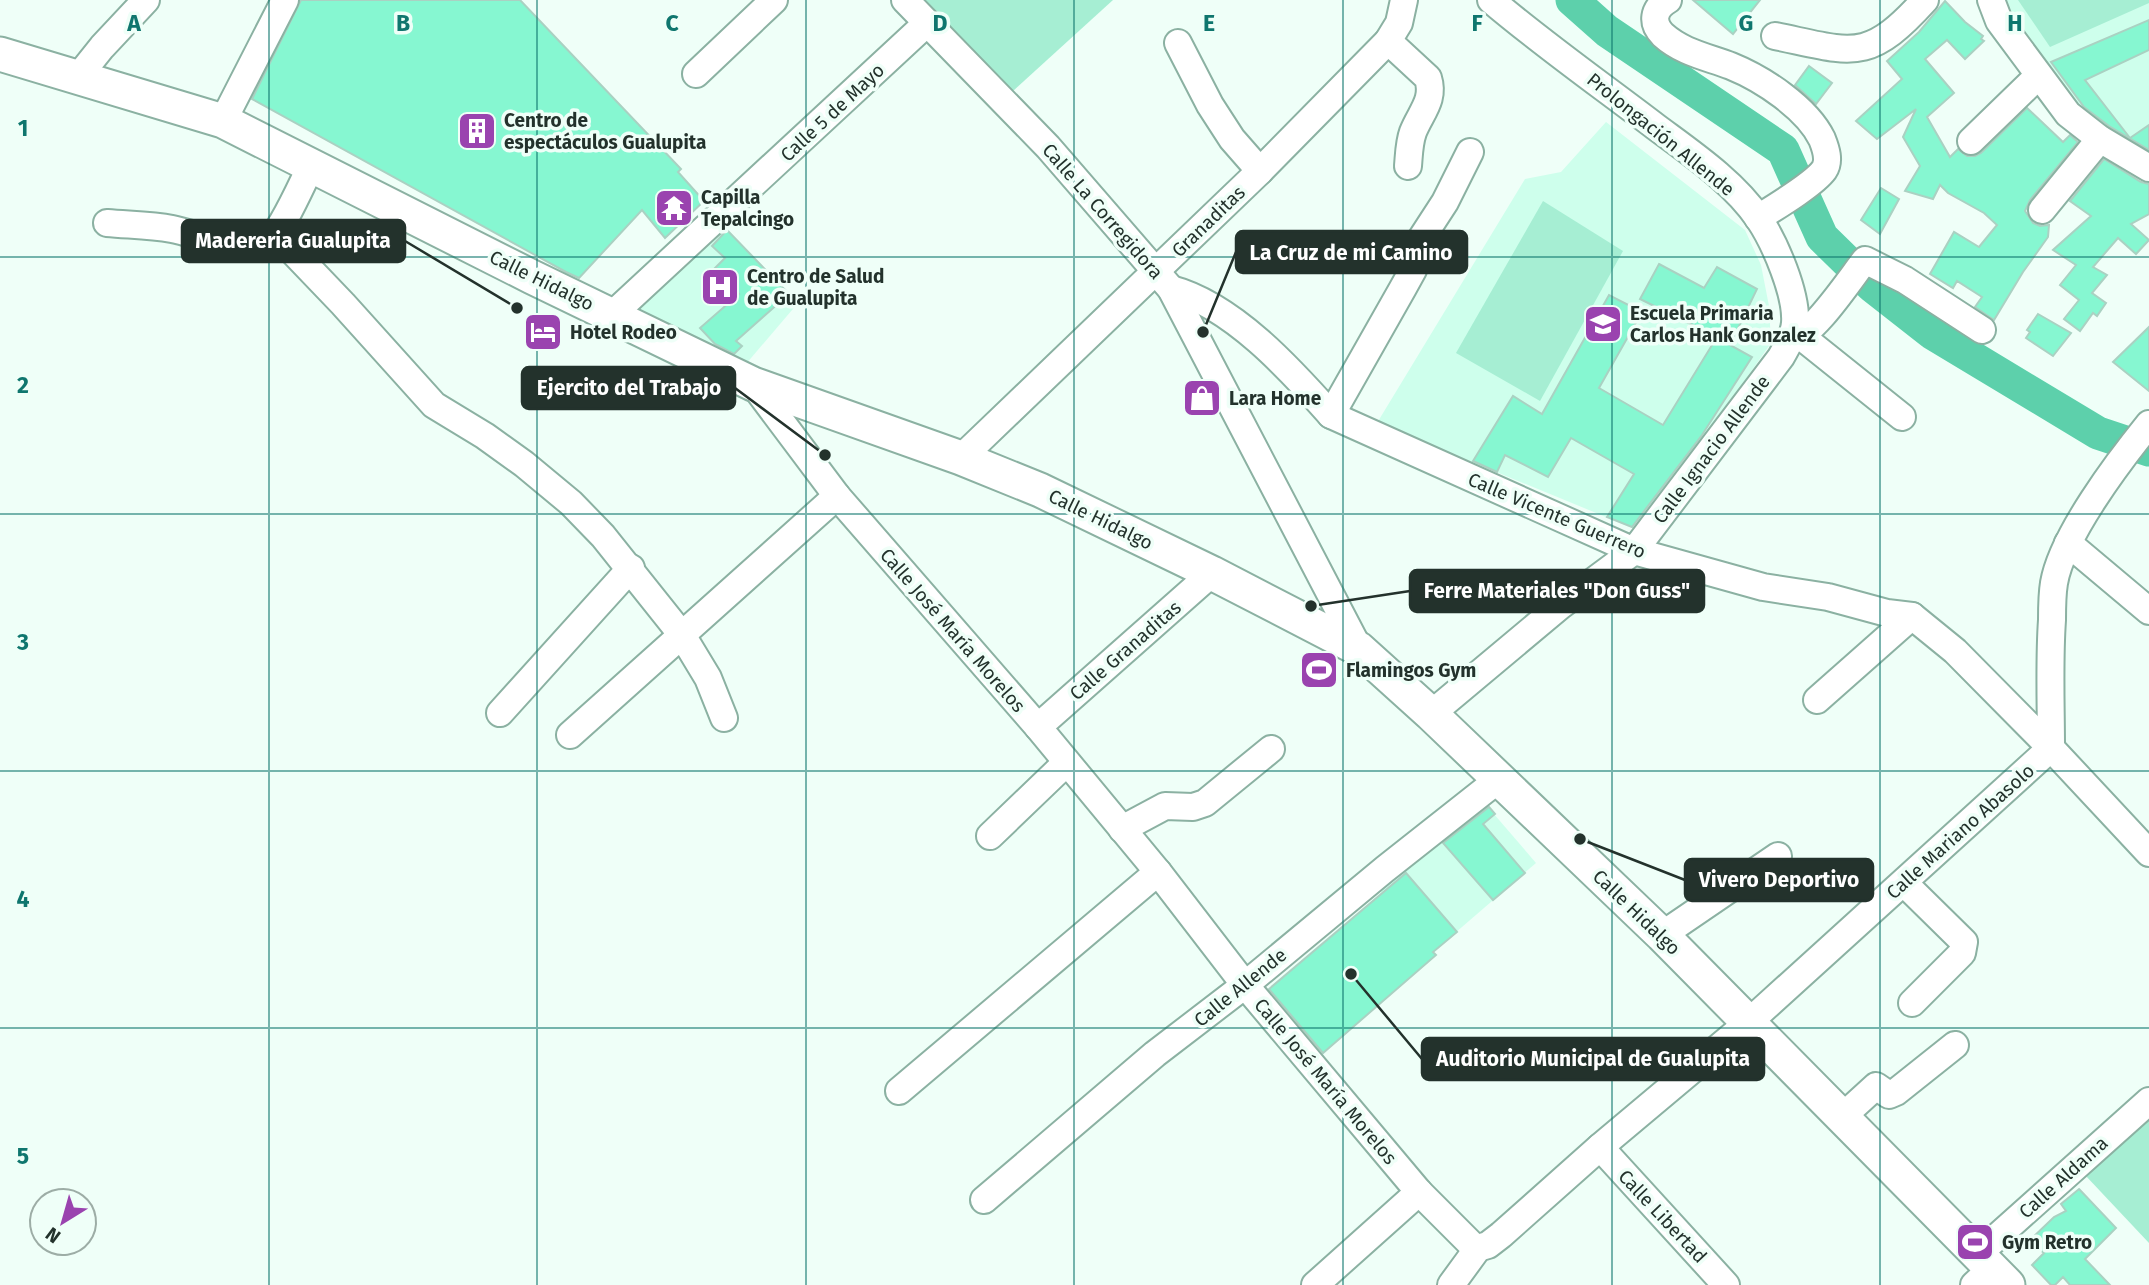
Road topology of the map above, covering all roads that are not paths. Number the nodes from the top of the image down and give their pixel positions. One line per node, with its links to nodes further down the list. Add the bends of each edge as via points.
1 (146, 0): 17 (street)
2 (285, 0): 18 (street)
3 (774, 0): 15 (street)
4 (905, 0): 10 (street, Calle La Corregidora)
5 (1404, 0): 12 (street, Granaditas, via 1399,23)
6 (1491, 0): 27 (street, Prolongación Allende, via 1682,146)
7 (1668, 0): 27 (street, via 1657,12 1655,24 1674,44 1731,66 1796,105 1826,149 1824,170)
8 (1925, 0): 11 (street, via 1887,37 1864,48 1845,50)
9 (1992, 0): 16 (street, via 1999,21)
10 (928, 23): 30 (street, Calle La Corregidora, via 1048,147); 31 (street, Calle 5 de Mayo)
11 (1776, 36)
12 (1388, 41): 23 (street, via 1428,78 1430,86 1426,107 1413,132); 25 (street, Granaditas)
13 (1178, 43): 25 (street, via 1232,139)
14 (0, 54): 17 (main road, Calle Hidalgo)
15 (696, 74)
16 (2038, 76): 19 (street, via 2068,114); 20 (street)
17 (78, 77): 18 (main road, Calle Hidalgo)
18 (223, 121): 22 (main road, Calle Hidalgo)
19 (2100, 139): 24 (street); 26 (street)
20 (1971, 141)
21 (1471, 152): 35 (street, via 1419,242 1413,270)
22 (312, 164): 29 (street); 31 (main road, Calle Hidalgo)
23 (1408, 166)
24 (2149, 168)
25 (1261, 171): 30 (street, Granaditas)
26 (2042, 210)
27 (1758, 218): 33 (street, Prolongación Allende, via 1779,256)
28 (107, 223): 29 (street, via 171,229 241,247 257,247)
29 (276, 234): 42 (street, via 434,405 524,464 571,503)
30 (1164, 279): 35 (street, Calle Vicente Guerrero, via 1223,312 1300,380); 38 (street, Granaditas); 47 (street, Calle La Corregidora)
31 (613, 314): 34 (main road, Calle Hidalgo)
32 (1982, 330): 33 (street, Calle Ignacio Allende, via 1866,260)
33 (1797, 339): 36 (street); 41 (street, Calle Ignacio Allende)
34 (752, 384): 38 (main road, Calle Hidalgo); 39 (street, Calle José María Morelos)
35 (1331, 415): 41 (street, Calle Vicente Guerrero)
36 (1902, 417)
37 (2149, 424): 40 (street, Calle Mariano Abasolo)
38 (961, 458): 43 (main road, Calle Hidalgo, via 1040,490)
39 (838, 496): 46 (street); 52 (street, Calle José María Morelos)
40 (2067, 543): 44 (street); 54 (street, Calle Mariano Abasolo, via 2054,583)
41 (1634, 551): 45 (street, Calle Vicente Guerrero, via 1763,587); 50 (street, Calle Ignacio Allende)
42 (631, 568): 46 (street); 49 (street)
43 (1212, 573): 47 (main road, Calle Hidalgo); 52 (street, Calle Granaditas)
44 (2149, 611)
45 (1912, 616): 48 (street); 54 (street, Calle Vicente Guerrero, via 1955,651)
46 (682, 635): 51 (street, via 708,678); 53 (street)
47 (1359, 649): 50 (main road, Calle Hidalgo)
48 (1817, 700)
49 (500, 713)
50 (1431, 714): 57 (main road, Calle Hidalgo)
51 (724, 718)
52 (1038, 727): 56 (street, Calle José María Morelos)
53 (570, 734)
54 (2051, 748): 60 (street, Calle Vicente Guerrero); 63 (street, Calle Mariano Abasolo)
55 (1271, 749): 58 (street, via 1205,803 1165,806)
56 (1066, 763): 58 (street, Calle José María Morelos); 59 (street)
57 (1499, 779): 64 (main road, Calle Hidalgo); 65 (street, Calle Allende)
58 (1122, 829): 62 (street, Calle José María Morelos)
59 (990, 836)
60 (2149, 853)
61 (1779, 856): 64 (street)
62 (1158, 872): 65 (street, Calle José María Morelos); 69 (street)
63 (1903, 883): 66 (street, via 1964,942 1962,953); 67 (street, Calle Mariano Abasolo)
64 (1662, 935): 67 (main road, Calle Hidalgo)
65 (1245, 985): 73 (street, Calle José María Morelos); 74 (street, Calle Allende)
66 (1912, 1003)
67 (1749, 1022): 71 (main road, Calle Hidalgo); 72 (street, Calle Mariano Abasolo)
68 (1955, 1045): 71 (street, via 1896,1092 1889,1095 1877,1086)
69 (900, 1091)
70 (2149, 1101): 76 (street, Calle Aldama)
71 (1842, 1117): 76 (main road, Calle Hidalgo)
72 (1600, 1147): 75 (street, Calle Mariano Abasolo, via 1501,1235); 77 (street, Calle Libertad)
73 (1419, 1192): 75 (street, Calle José María Morelos); 78 (street)
74 (984, 1200)
75 (1478, 1248): 79 (street, Calle Mariano Abasolo)
76 (1988, 1273)
77 (1711, 1280)
78 (1315, 1285)
79 (1451, 1285)

